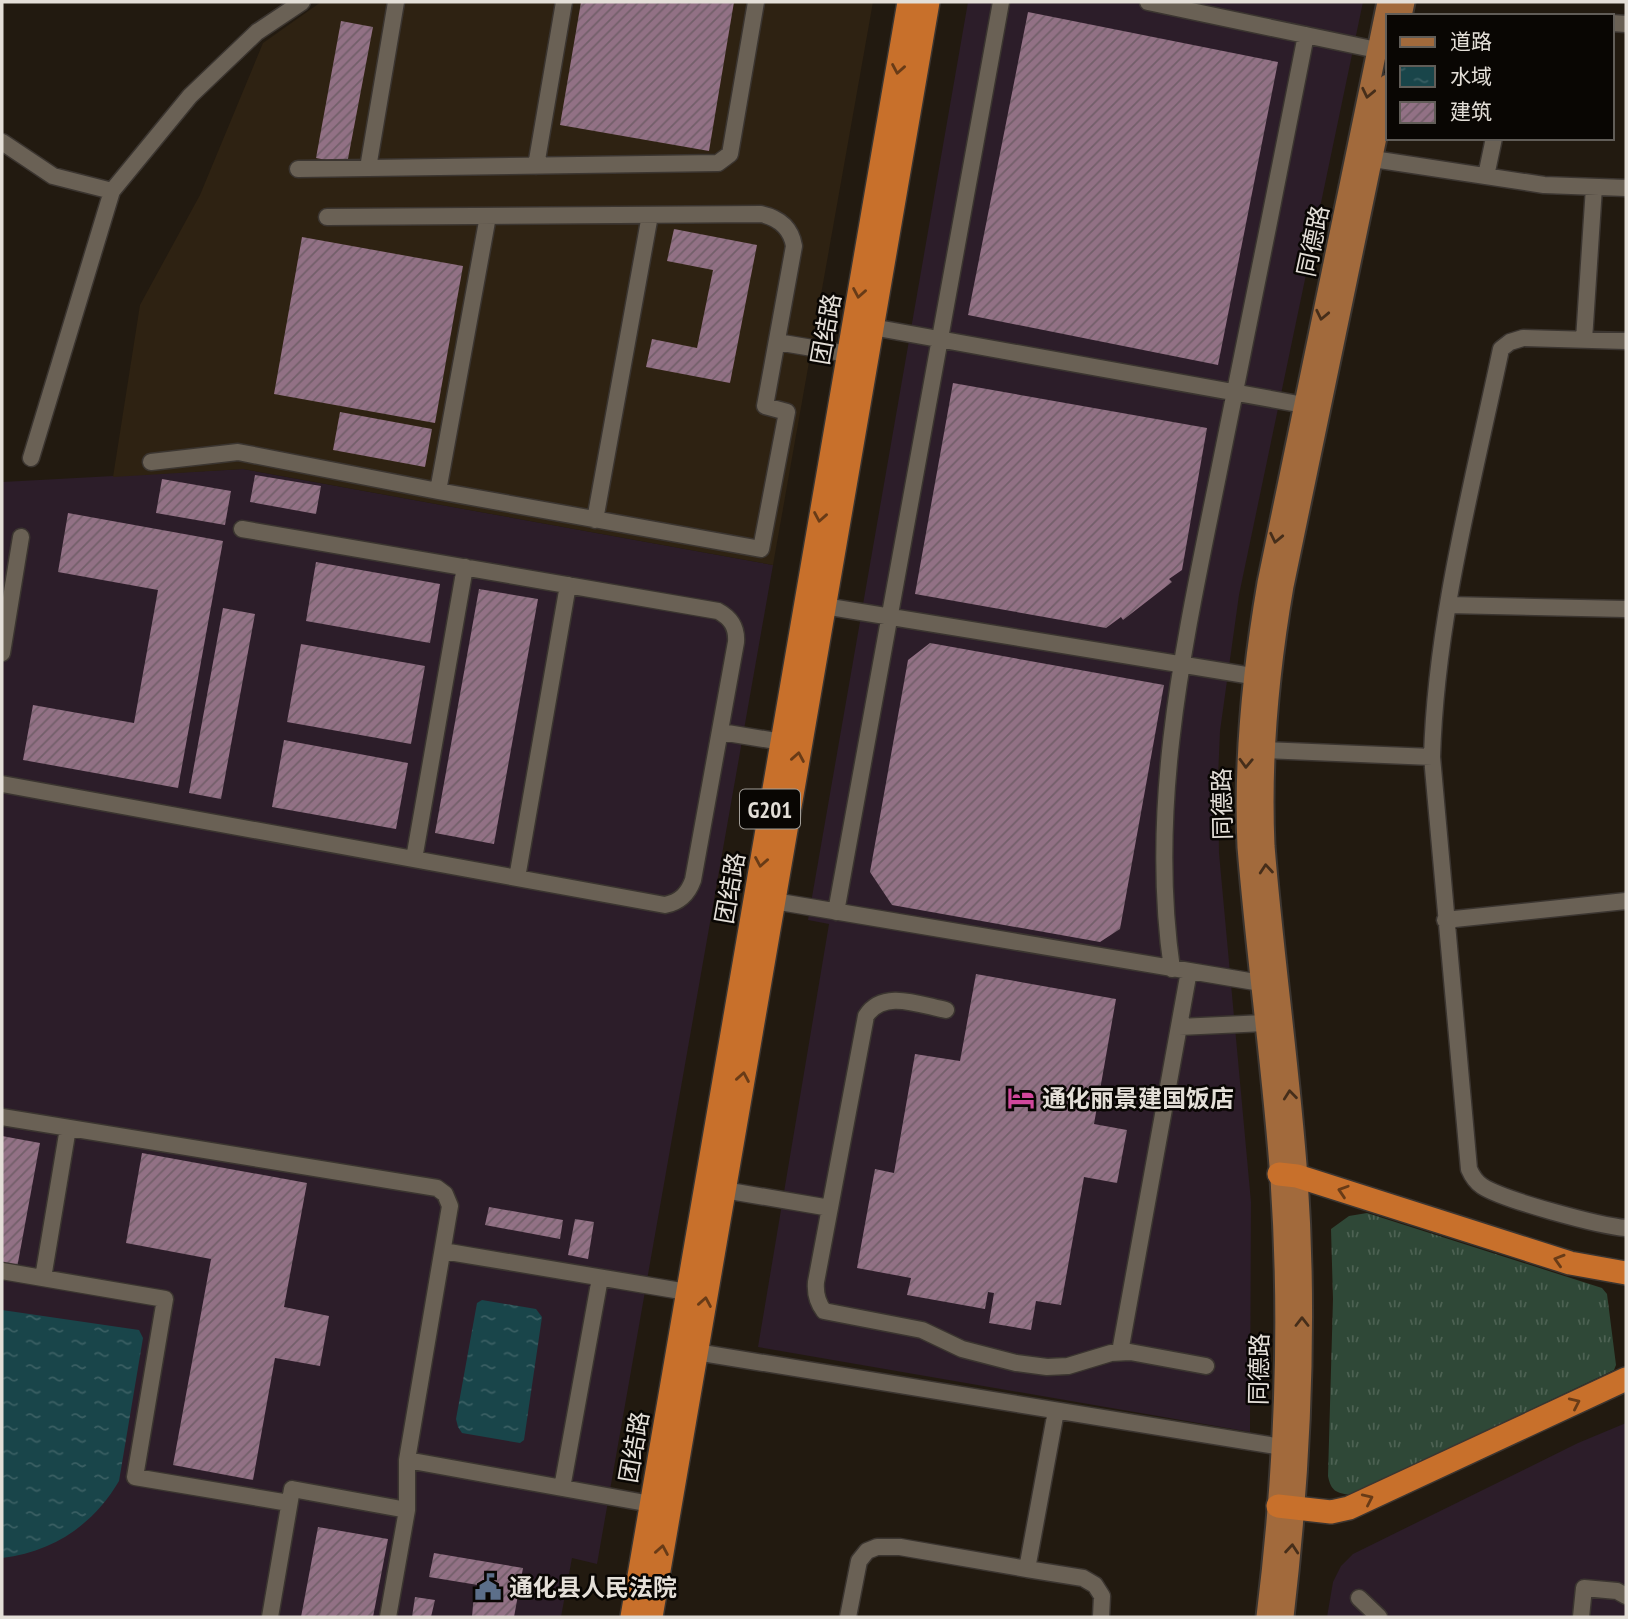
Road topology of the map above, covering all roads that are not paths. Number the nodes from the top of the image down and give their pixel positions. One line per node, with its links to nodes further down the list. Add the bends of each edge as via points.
1 (302, 2): 22 (street, via 257,32 190,96)
2 (396, 2): 17 (street)
3 (564, 2): 16 (street)
4 (756, 2): 16 (street, via 730,154 723,160 713,164)
5 (909, 2): 31 (highway, 团结路 / G201, one-way to 31)
6 (928, 2): 26 (highway, 团结路 / G201)
7 (1000, 2): 27 (street)
8 (1148, 2): 10 (street)
9 (1386, 23): 11 (main road, 同德路)
10 (1306, 35): 11 (street); 32 (street)
11 (1377, 50): 33 (main road, 同德路, one-way to 33)
12 (1386, 94): 15 (main road, 同德路)
13 (1494, 140): 19 (street)
14 (2, 142): 22 (street, via 54,176)
15 (1373, 159): 19 (street); 51 (main road, 同德路, via 1284,586 1268,687)
16 (536, 166): 17 (street)
17 (368, 168): 18 (street)
18 (298, 169)
19 (1486, 176): 20 (street)
20 (1594, 187): 21 (street); 28 (street)
21 (1626, 188)
22 (111, 191): 34 (street)
23 (650, 215): 24 (street); 30 (street, via 761,214 786,227 794,246); 37 (street)
24 (488, 216): 25 (street); 36 (street)
25 (327, 217)
26 (872, 327): 27 (street); 43 (highway, 团结路 / G201)
27 (939, 339): 32 (street); 45 (street)
28 (1584, 340): 29 (street); 42 (street, via 1523,338 1501,349)
29 (1626, 341)
30 (776, 342): 31 (street); 37 (street, via 765,406 787,412 761,549)
31 (848, 354): 50 (highway, 团结路 / G201, one-way to 50)
32 (1235, 393): 33 (street); 47 (street)
33 (1304, 405): 48 (main road, 同德路, one-way to 48)
34 (31, 457)
35 (151, 462): 36 (street, via 237,452)
36 (439, 491): 37 (street)
37 (595, 520)
38 (242, 529): 40 (street)
39 (21, 537): 46 (street)
40 (465, 567): 41 (street); 54 (street)
41 (568, 585): 49 (street, via 718,611 730,619 736,636); 55 (street)
42 (1448, 605): 44 (street); 52 (street)
43 (824, 606): 45 (street); 56 (highway, 团结路 / G201, one-way to 43)
44 (1626, 609)
45 (889, 617): 47 (street); 58 (street)
46 (2, 653)
47 (1180, 664): 48 (street); 60 (street, via 1163,841)
48 (1252, 676): 62 (main road, 同德路, one-way to 62, via 1245,805)
49 (721, 732): 50 (street); 55 (street, via 693,880 682,899 665,905)
50 (782, 742): 77 (highway, 团结路 / G201, one-way to 77)
51 (1264, 750): 52 (street); 68 (main road, 同德路, one-way to 51, via 1263,804)
52 (1432, 757): 59 (street)
53 (2, 784): 54 (street)
54 (414, 859): 55 (street)
55 (517, 878)
56 (774, 901): 58 (street); 69 (highway, 团结路 / G201, one-way to 56)
57 (1626, 901): 59 (street)
58 (835, 912): 60 (street)
59 (1445, 920): 71 (street, via 1472,1176 1489,1190 1526,1203)
60 (1172, 969): 61 (street)
61 (1189, 971): 62 (street); 65 (street)
62 (1261, 983): 64 (main road, 同德路)
63 (946, 1010): 70 (street, via 890,1000 877,1004 866,1016)
64 (1265, 1023): 65 (street); 68 (main road, 同德路)
65 (1179, 1027): 79 (street)
66 (2, 1117): 67 (street)
67 (68, 1128): 72 (street, via 437,1188 450,1206); 75 (street)
68 (1288, 1175): 74 (highway, one-way to 68, via 1570,1263); 83 (main road, 同德路); 88 (main road, 同德路, one-way to 68, via 1301,1401 1303,1318)
69 (724, 1190): 70 (street); 78 (highway, 团结路 / G201, one-way to 69)
70 (830, 1208): 79 (street, via 815,1288 824,1311 922,1330 962,1349 1016,1363 1068,1366)
71 (1626, 1228)
72 (443, 1251): 76 (street); 84 (street)
73 (2, 1271): 75 (street)
74 (1626, 1273)
75 (43, 1278): 86 (street, via 165,1299 135,1477)
76 (600, 1278): 77 (street); 85 (street)
77 (687, 1293): 87 (highway, 团结路 / G201)
78 (696, 1352): 82 (street); 96 (highway, 团结路 / G201, one-way to 78)
79 (1120, 1352): 80 (street)
80 (1206, 1366)
81 (1626, 1379): 88 (highway, one-way to 81, via 1331,1512 1349,1508)
82 (1056, 1411): 83 (street); 90 (street)
83 (1282, 1447): 88 (main road, 同德路)
84 (407, 1460): 85 (street); 89 (street)
85 (562, 1488): 87 (street)
86 (289, 1503): 89 (street, via 292,1489); 93 (street)
87 (651, 1504): 95 (highway, 团结路 / G201)
88 (1287, 1507): 99 (main road, 同德路); 100 (main road, 同德路, one-way to 88)
89 (407, 1510): 94 (street)
90 (1027, 1569): 97 (street, via 877,1546 859,1560); 98 (street, via 1090,1581 1102,1596)
91 (1626, 1596): 102 (street, via 1584,1588)
92 (1359, 1598): 101 (street)
93 (270, 1617)
94 (388, 1617)
95 (632, 1617)
96 (650, 1617)
97 (848, 1617)
98 (1101, 1617)
99 (1266, 1617)
100 (1284, 1617)
101 (1379, 1617)
102 (1581, 1617)

